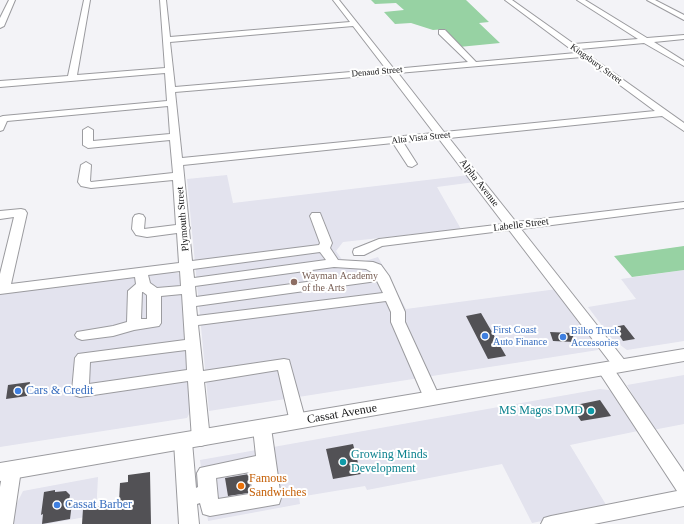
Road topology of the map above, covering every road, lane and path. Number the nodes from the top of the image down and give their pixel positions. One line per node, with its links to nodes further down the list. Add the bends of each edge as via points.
1 (12, 0): 9 (street)
2 (87, 0): 21 (street)
3 (165, 0): 13 (street, Plymouth Street)
4 (336, 0): 10 (street, Alpha Avenue)
5 (508, 0): 15 (street, Kingsbury Street)
6 (580, 0): 14 (street)
7 (650, 0): 8 (street)
8 (684, 18)
9 (0, 24)
10 (355, 24): 13 (street, via 276,34); 20 (street, Alpha Avenue)
11 (442, 32): 17 (street)
12 (684, 37): 14 (street)
13 (167, 40): 19 (street, Plymouth Street)
14 (646, 40): 15 (street); 18 (street)
15 (572, 47): 16 (street, Kingsbury Street)
16 (583, 55): 17 (street, Denaud Street); 25 (street, Kingsbury Street)
17 (474, 64): 20 (street, Denaud Street)
18 (684, 64)
19 (169, 70): 21 (street); 23 (street, Plymouth Street)
20 (392, 71): 23 (street, Denaud Street); 29 (street, Alpha Avenue)
21 (72, 78): 22 (street)
22 (0, 84)
23 (170, 90): 24 (street, Plymouth Street)
24 (172, 103): 26 (street, via 3,119); 30 (street, Plymouth Street)
25 (664, 113): 27 (street, Kingsbury Street); 29 (street, Alta Vista Street)
26 (0, 128)
27 (684, 128)
28 (88, 130): 30 (street, via 88,145)
29 (442, 136): 31 (street, Alta Vista Street); 40 (street, Alpha Avenue)
30 (175, 137): 32 (street, Plymouth Street)
31 (396, 140): 32 (street, Alta Vista Street); 33 (street)
32 (178, 162): 35 (street, Plymouth Street)
33 (412, 164)
34 (86, 165): 35 (street, via 84,182 91,185)
35 (179, 176): 41 (street, Plymouth Street)
36 (684, 205): 40 (street, Labelle Street)
37 (0, 215): 48 (street, via 21,212)
38 (316, 216): 42 (street, via 326,243)
39 (139, 218): 41 (street, via 140,232)
40 (513, 226): 43 (street, Labelle Street, via 379,243); 56 (street, Alpha Avenue)
41 (184, 228): 45 (street, Plymouth Street)
42 (324, 248): 44 (street); 45 (street)
43 (359, 252)
44 (334, 263): 46 (street, via 368,265 376,268); 49 (street)
45 (187, 267): 47 (street); 49 (street, Plymouth Street)
46 (382, 276): 49 (street); 50 (street)
47 (146, 284): 48 (street); 49 (street); 52 (street, via 135,292); 52 (street, via 154,323)
48 (1, 290)
49 (189, 291): 51 (street, Plymouth Street)
50 (391, 296): 51 (street); 58 (street, via 398,312 398,322)
51 (192, 321): 54 (street, Plymouth Street)
52 (134, 325): 53 (street)
53 (82, 335)
54 (193, 344): 57 (street, Plymouth Street); 57 (street, via 83,358 80,391)
55 (684, 355): 56 (main road, Cassat Avenue)
56 (613, 367): 58 (main road, Cassat Avenue); 64 (street, Alpha Avenue)
57 (196, 376): 59 (street, via 284,364); 61 (street, Plymouth Street)
58 (432, 398): 59 (main road, Cassat Avenue)
59 (298, 422): 60 (main road, Cassat Avenue)
60 (262, 428): 61 (main road, Cassat Avenue); 62 (street)
61 (192, 440): 63 (main road, Cassat Avenue); 65 (street, Plymouth Street)
62 (266, 463): 67 (street, via 206,473); 67 (street, via 272,498 254,501)
63 (6, 471): 68 (street)
64 (684, 487)
65 (187, 498): 67 (street); 69 (street, Plymouth Street)
66 (684, 498): 70 (street)
67 (209, 501)
68 (3, 524)
69 (189, 524)
70 (551, 524)

